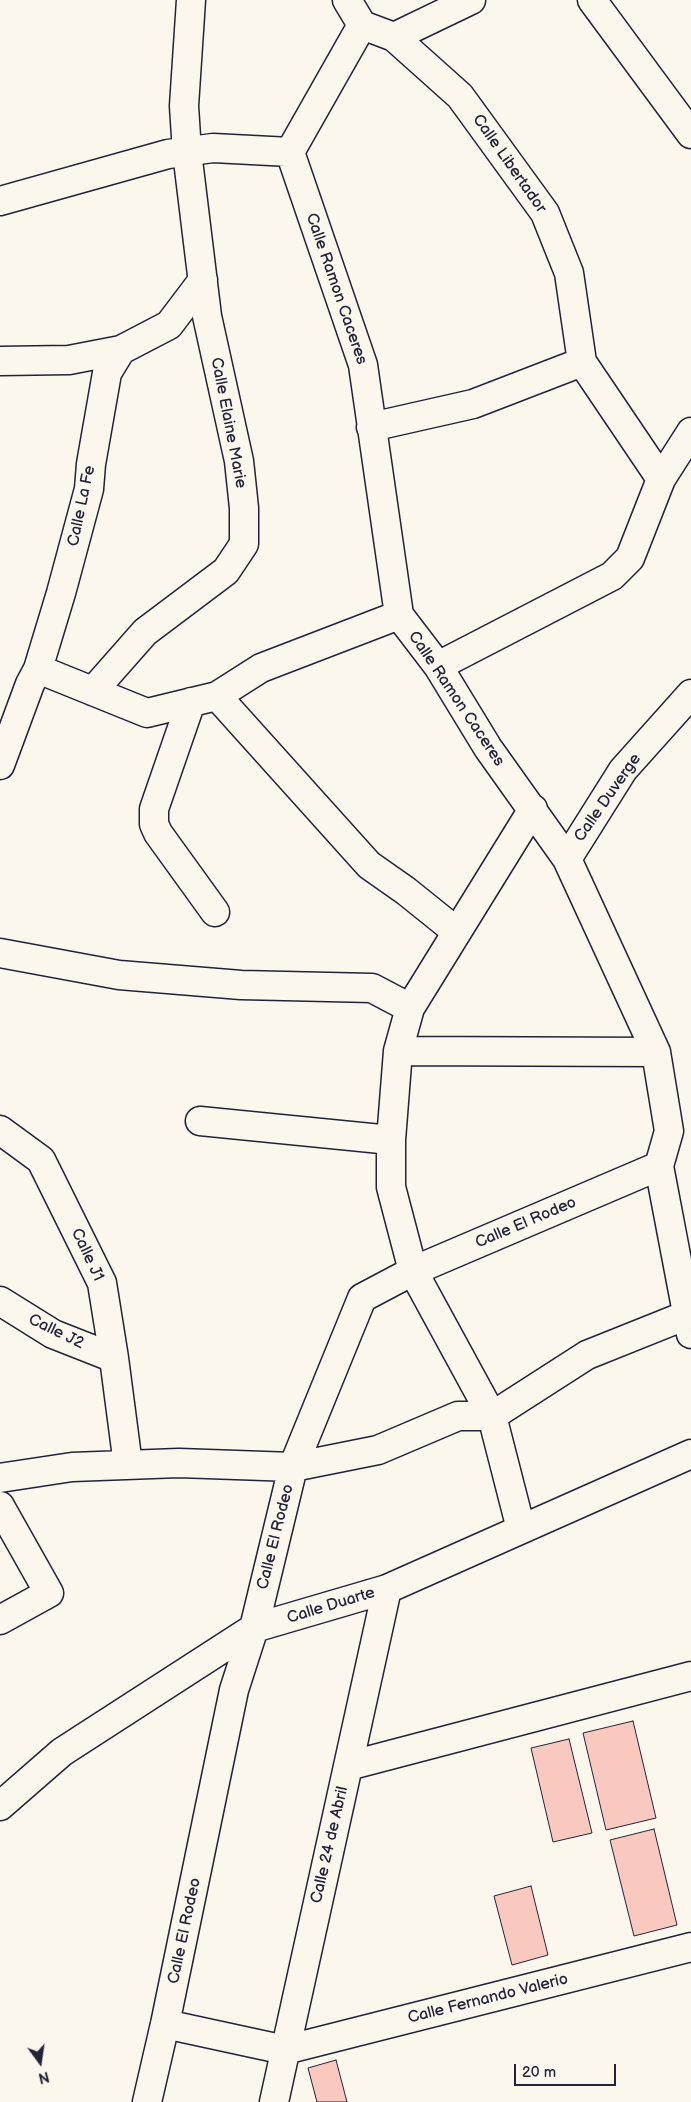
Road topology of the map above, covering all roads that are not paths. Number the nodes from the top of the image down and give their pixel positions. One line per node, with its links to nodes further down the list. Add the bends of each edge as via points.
1 (191, 0): 8 (street, Calle Elaine Marie, via 184,106)
2 (347, 0): 5 (street)
3 (471, 0): 6 (street)
4 (592, 0): 7 (street)
5 (362, 25): 6 (street, Calle Libertador); 9 (street)
6 (394, 37): 14 (street, Calle Libertador, via 460,96 545,213 570,273)
7 (691, 134)
8 (187, 152): 9 (street, via 213,148); 10 (street, via 168,154); 11 (street, Calle Elaine Marie)
9 (290, 152): 15 (street, Calle Ramon Caceres, via 363,365)
10 (0, 201)
11 (203, 280): 12 (street, via 168,325); 21 (street, Calle Elaine Marie, via 207,316 239,461 244,544 226,571 146,632)
12 (121, 350): 13 (street, via 69,360); 20 (street, Calle La Fe, via 107,373 89,489)
13 (0, 361)
14 (582, 362): 15 (street, via 473,404); 17 (street, Calle Libertador)
15 (371, 427): 18 (street, Calle Ramon Caceres)
16 (691, 432): 17 (street)
17 (661, 479): 19 (street, via 630,558 612,576)
18 (399, 615): 19 (street, Calle Ramon Caceres); 23 (street, via 261,668)
19 (438, 666): 26 (street, Calle Ramon Caceres, via 488,748)
20 (38, 669): 21 (street); 25 (street, Calle La Fe)
21 (93, 691): 24 (street, via 147,713)
22 (691, 694): 27 (street, Calle Duverge, via 624,770)
23 (217, 696): 24 (street); 29 (street, via 369,865)
24 (191, 702): 28 (street, via 154,809 154,824)
25 (0, 765)
26 (533, 809): 27 (street, Calle Ramon Caceres); 29 (street)
27 (566, 859): 33 (street, Calle Ramon Caceres)
28 (215, 912)
29 (457, 932): 31 (street)
30 (0, 952): 31 (street, via 119,975 241,985 372,988)
31 (410, 1008): 32 (street)
32 (398, 1052): 33 (street); 37 (street)
33 (656, 1052): 35 (street, Calle Ramon Caceres)
34 (200, 1121): 37 (street)
35 (680, 1126): 38 (street, Calle Ramon Caceres)
36 (0, 1130): 42 (street, Calle J1, via 41,1160 102,1283)
37 (391, 1140): 39 (street, via 391,1187)
38 (659, 1166): 39 (street, Calle El Rodeo); 41 (street, Calle Ramon Caceres)
39 (413, 1271): 43 (street); 46 (street, Calle El Rodeo, via 362,1298)
40 (0, 1301): 42 (street, Calle J2, via 53,1334)
41 (689, 1325): 43 (street, via 588,1355)
42 (114, 1358): 45 (street, Calle J1)
43 (492, 1416): 46 (street, via 458,1416 378,1450); 49 (street)
44 (691, 1454): 49 (street, Calle Duarte)
45 (128, 1465): 46 (street, via 179,1463); 47 (street, via 72,1467)
46 (293, 1467): 52 (street, Calle El Rodeo)
47 (0, 1478)
48 (0, 1506): 51 (street, via 49,1593)
49 (522, 1529): 50 (street, Calle Duarte)
50 (387, 1589): 52 (street, Calle Duarte); 54 (street, Calle 24 de Abril)
51 (0, 1620)
52 (254, 1628): 55 (street, Calle Duarte, via 62,1752); 57 (street, Calle El Rodeo, via 234,1690)
53 (691, 1676): 54 (street)
54 (348, 1766): 58 (street, Calle 24 de Abril)
55 (0, 1806)
56 (691, 1948): 58 (street, Calle Fernando Valerio)
57 (166, 2024): 58 (street); 59 (street, Calle El Rodeo)
58 (285, 2050): 60 (street, Calle 24 de Abril)
59 (147, 2102)
60 (274, 2102)

